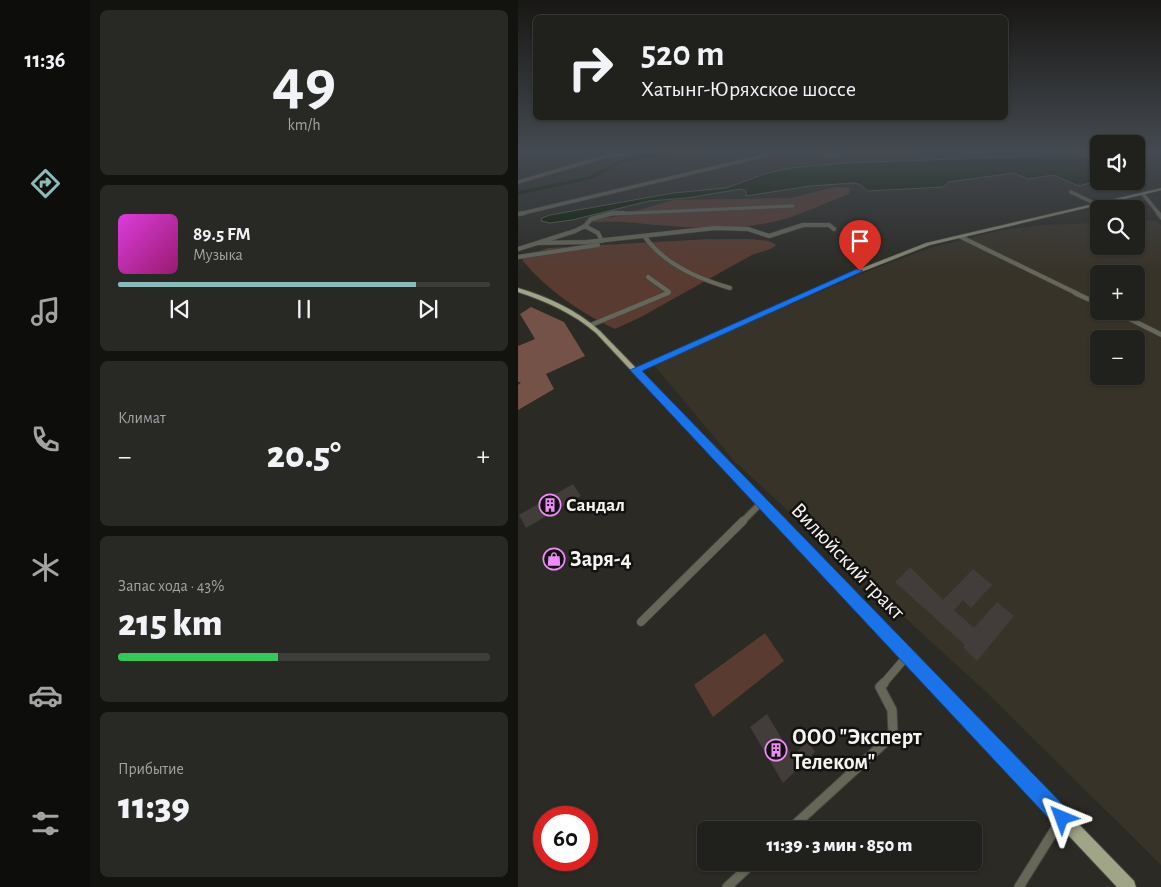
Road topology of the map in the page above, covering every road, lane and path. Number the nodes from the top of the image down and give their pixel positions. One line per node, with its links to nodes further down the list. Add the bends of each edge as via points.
1 (613, 191): 11 (street)
2 (1153, 191): 4 (main road)
3 (1071, 192): 6 (street)
4 (1143, 194): 5 (main road); 8 (street)
5 (1118, 200)
6 (1090, 201)
7 (793, 206): 13 (street, via 620,213 594,218)
8 (1153, 206): 10 (street); 12 (street)
9 (1090, 207): 16 (main road)
10 (1162, 208)
11 (518, 214)
12 (1162, 218)
13 (585, 226): 17 (street, via 598,233); 18 (street)
14 (834, 229): 15 (street, via 821,224 769,236 748,229 715,228)
15 (645, 237): 17 (street); 23 (street, via 649,245 702,279)
16 (961, 237): 25 (street); 29 (main road, via 928,244 854,273)
17 (602, 241): 18 (street)
18 (539, 242): 20 (street)
19 (598, 245): 21 (street)
20 (518, 249)
21 (518, 257)
22 (648, 277): 27 (street, via 669,292)
23 (730, 288)
24 (518, 290): 27 (main road, Вилюйский тракт, via 560,305)
25 (1090, 300)
26 (1132, 320): 28 (street)
27 (591, 325): 29 (main road, Вилюйский тракт)
28 (1162, 335)
29 (635, 370): 30 (main road, Вилюйский тракт)
30 (762, 503): 31 (street); 32 (main road, Вилюйский тракт)
31 (641, 622)
32 (907, 656): 33 (main road, Вилюйский тракт); 34 (street, via 880,687 893,708 893,735)
33 (1062, 818): 37 (street); 38 (main road, Вилюйский тракт)
34 (799, 821)
35 (744, 871): 36 (street)
36 (727, 887)
37 (1019, 887)
38 (1128, 887)

